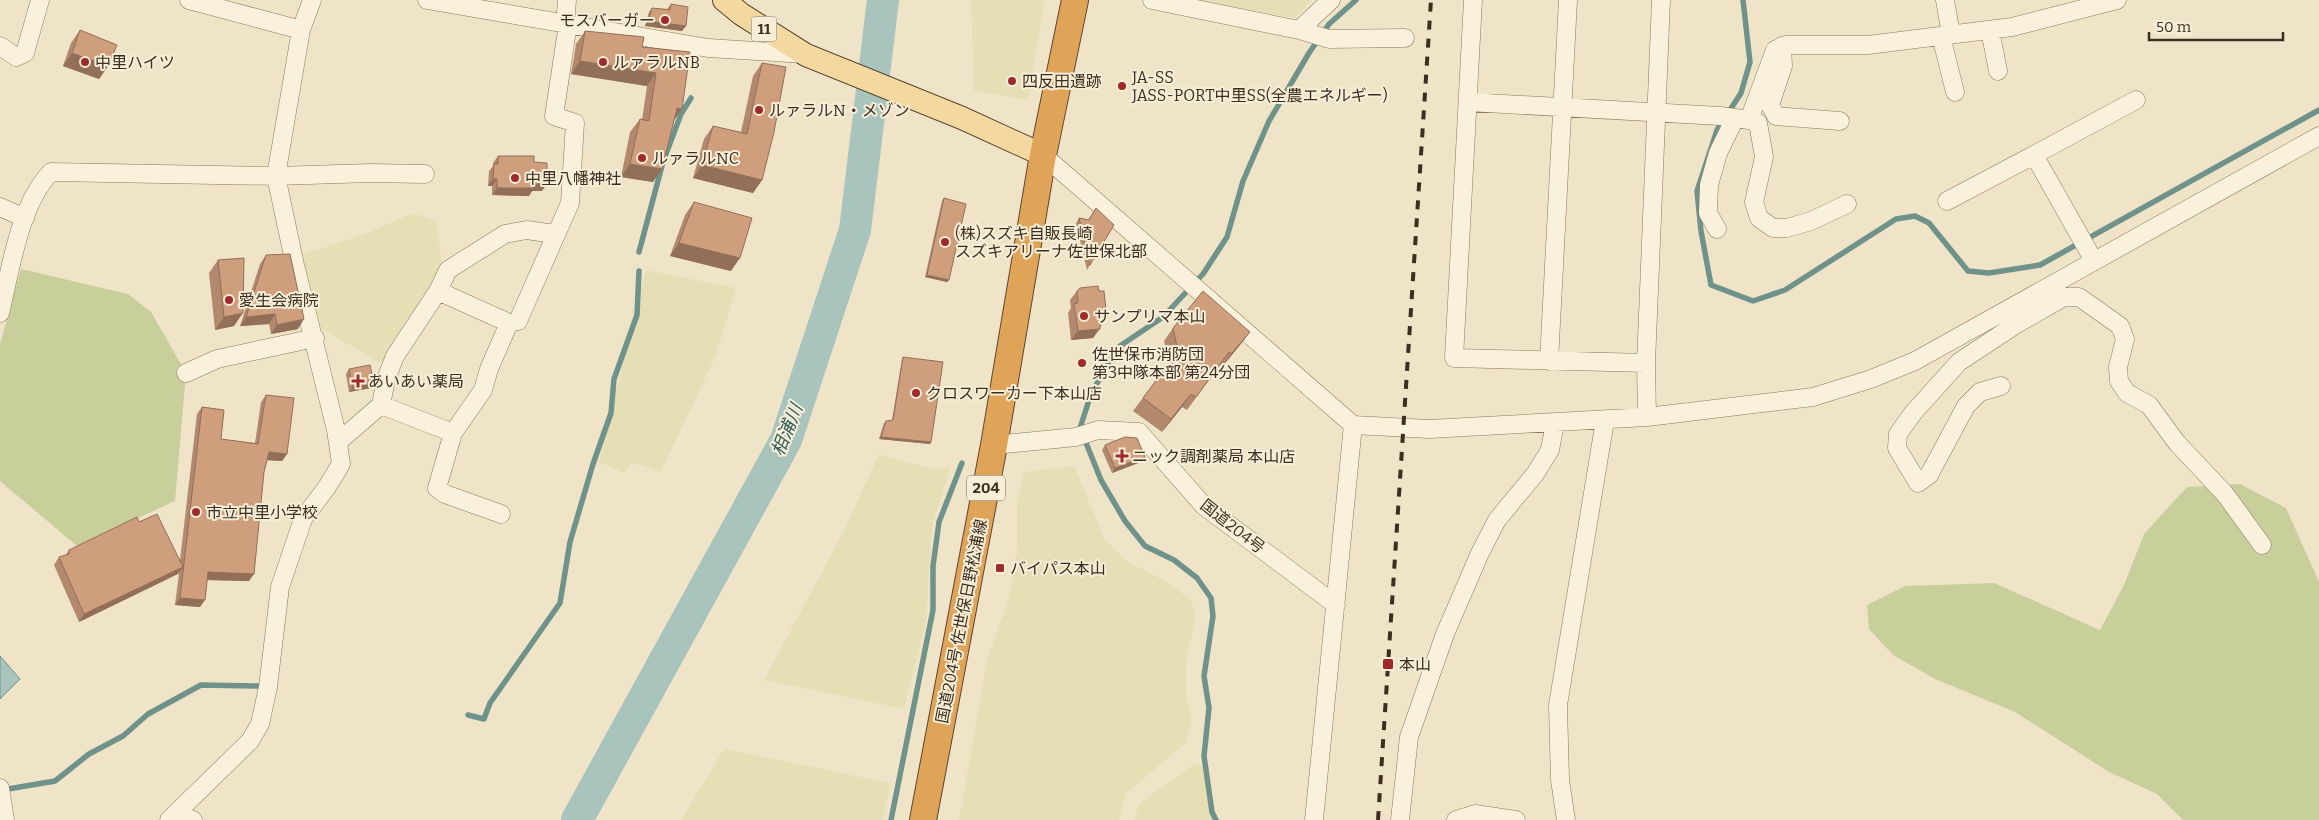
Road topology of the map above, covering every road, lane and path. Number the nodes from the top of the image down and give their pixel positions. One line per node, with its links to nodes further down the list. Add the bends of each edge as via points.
1 (40, 0): 21 (street, via 25,53 16,57)
2 (189, 0): 16 (street)
3 (312, 0): 16 (street)
4 (427, 0): 15 (street)
5 (567, 0): 15 (street)
6 (724, 0): 23 (main road, 11)
7 (1075, 0): 33 (highway, 204)
8 (1152, 0): 17 (street)
9 (1331, 0): 17 (street)
10 (1473, 0): 27 (street)
11 (1568, 0): 28 (street)
12 (1661, 0): 29 (street)
13 (1945, 0): 19 (street)
14 (2117, 0): 18 (street)
15 (566, 24): 23 (street, via 708,48); 42 (street, via 554,116 576,123 570,202)
16 (301, 30): 36 (street)
17 (1299, 30): 20 (street, via 1329,39)
18 (1990, 30): 19 (street); 24 (street)
19 (1946, 35): 22 (street, via 1868,45); 25 (street)
20 (1405, 38)
21 (0, 46)
22 (1782, 46): 30 (street, via 1775,50); 31 (street, via 1783,66 1770,105 1776,116)
23 (806, 54): 33 (main road, 11)
24 (1998, 71)
25 (1956, 92)
26 (2136, 100): 34 (street)
27 (1468, 102): 28 (street); 49 (street, via 1454,358)
28 (1563, 106): 29 (street); 49 (street)
29 (1656, 112): 30 (street); 50 (street)
30 (1734, 118): 38 (street, via 1758,123 1764,157 1754,202 1759,218 1773,228 1787,228); 41 (street, via 1718,153 1709,185 1708,214)
31 (1840, 121)
32 (2319, 136): 43 (street)
33 (1043, 155): 57 (street); 60 (highway, 国道204号 佐世保日野松浦線 / 204)
34 (2034, 155): 37 (street); 43 (street)
35 (425, 174): 36 (street)
36 (276, 176): 40 (street, via 51,172 39,184); 48 (street)
37 (1947, 201)
38 (1847, 204)
39 (1, 212): 40 (street)
40 (25, 218): 45 (street)
41 (1717, 229)
42 (554, 234): 44 (street, via 527,230 505,234 448,270); 47 (street, via 518,321)
43 (2092, 256): 46 (street)
44 (438, 291): 47 (street); 53 (street, via 396,356 386,378)
45 (0, 313)
46 (2011, 317): 52 (street, via 1959,362 1898,434 1897,448 1918,483 1929,475 1966,406 1980,392); 54 (street, via 1871,379 1813,397); 62 (street, via 2064,297 2079,297 2120,326 2125,339 2118,367 2119,381 2127,393 2149,406 2177,443 2225,494)
47 (509, 323): 58 (street, via 483,390)
48 (315, 338): 51 (street, via 217,359); 59 (street)
49 (1549, 361): 50 (street)
50 (1646, 363): 54 (street)
51 (186, 373)
52 (2001, 386)
53 (381, 405): 58 (street); 59 (street)
54 (1647, 417): 55 (street)
55 (1604, 420): 56 (street); 73 (street, via 1558,705 1560,780)
56 (1555, 423): 57 (street, via 1429,429); 70 (street, via 1550,450 1535,474 1497,520 1445,634 1409,737)
57 (1353, 425): 63 (street)
58 (453, 433): 61 (street, via 437,488 445,494)
59 (338, 442): 65 (street, via 341,464 303,519 280,586 268,687 260,724 250,741)
60 (994, 446): 63 (street, 国道204号, via 1076,437 1098,430 1139,432 1204,506); 68 (highway, 国道204号 佐世保日野松浦線 / 204)
61 (501, 514)
62 (2262, 544)
63 (1336, 605): 69 (street)
64 (0, 788): 66 (street)
65 (173, 816): 67 (street)
66 (5, 820)
67 (193, 820)
68 (923, 820)
69 (1314, 820)
70 (1400, 820)
71 (1456, 820): 72 (street, via 1475,814)
72 (1516, 820)
73 (1566, 820)

